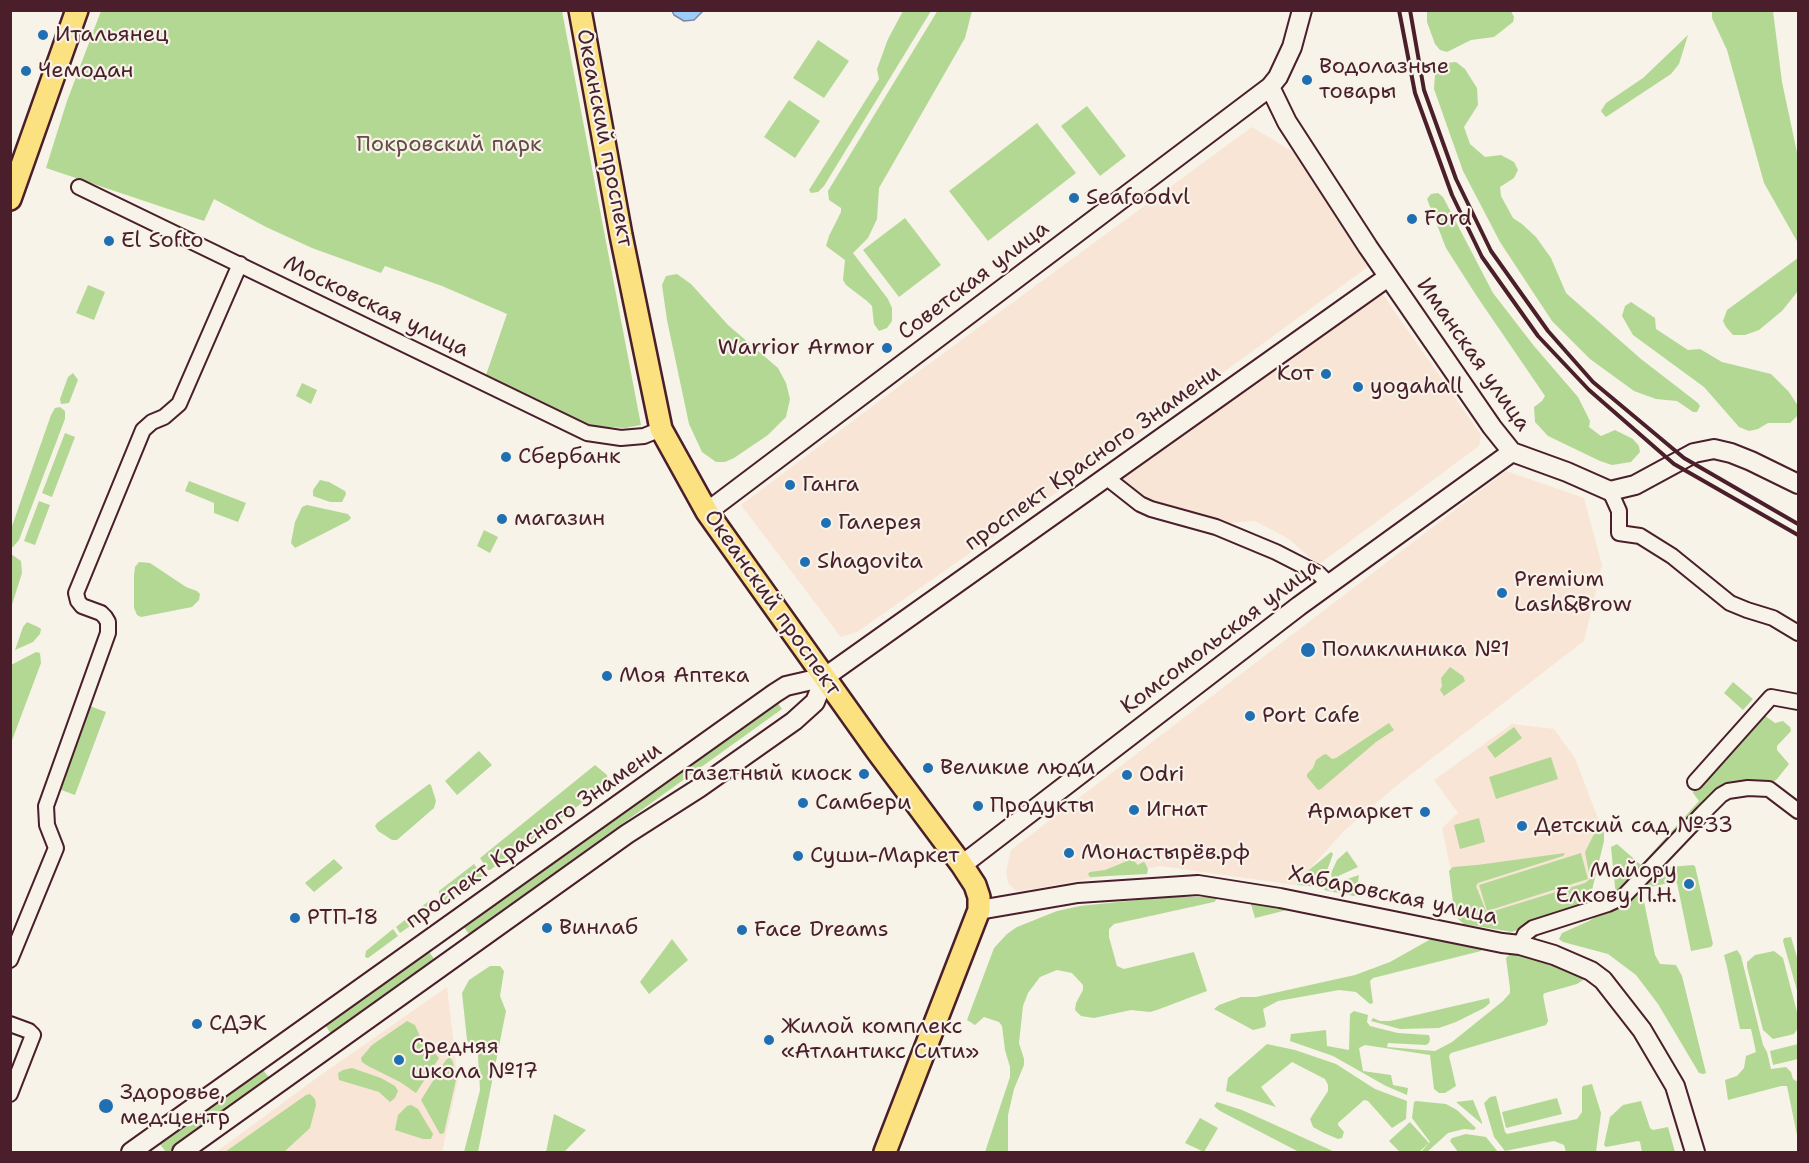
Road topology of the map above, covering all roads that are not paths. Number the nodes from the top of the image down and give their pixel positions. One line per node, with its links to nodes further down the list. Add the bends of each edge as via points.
1 (77, 10): 6 (main road)
2 (580, 10): 9 (main road, Океанский проспект)
3 (1302, 10): 4 (main road, via 1292,47)
4 (1270, 87): 8 (main road, Иманская улица, via 1298,140); 14 (main road, Советская улица)
5 (79, 187): 7 (street, Московская улица)
6 (10, 199)
7 (240, 264): 9 (street, Московская улица, via 587,433 621,438 644,436); 24 (street, via 179,404 142,429 76,593 82,606 105,617 108,633 46,806 47,825 56,848)
8 (1388, 277): 10 (main road, Иманская улица); 11 (main road, проспект Красного Знамени)
9 (661, 429): 14 (main road, Океанский проспект)
10 (1512, 452): 13 (main road, Иманская улица); 15 (main road, Комсомольская улица)
11 (1107, 478): 15 (street, via 1140,504 1276,552 1319,574); 17 (main road, проспект Красного Знамени)
12 (1798, 484): 13 (main road, via 1714,449 1694,453 1635,485)
13 (1610, 491): 16 (street, via 1619,511 1619,532 1640,536 1672,556 1730,603 1773,618)
14 (707, 513): 17 (main road, Океанский проспект)
15 (1329, 584): 21 (main road, Комсомольская улица)
16 (1798, 633)
17 (825, 677): 21 (main road, Океанский проспект); 28 (main road, проспект Красного Знамени, via 786,686); 29 (main road, via 815,702 794,721 627,834)
18 (1798, 702): 19 (street, via 1771,697)
19 (1695, 782)
20 (1798, 811): 23 (street, via 1769,789 1728,791 1623,897 1533,928)
21 (962, 865): 22 (main road, Океанский проспект, via 980,897)
22 (979, 910): 23 (main road, Хабаровская улица, via 1078,893 1198,885 1280,897); 30 (main road)
23 (1520, 945): 27 (main road, Хабаровская улица, via 1591,971 1617,996 1675,1086)
24 (10, 960)
25 (10, 1024): 26 (street, via 33,1035)
26 (10, 1094)
27 (1692, 1150)
28 (131, 1152)
29 (182, 1152)
30 (885, 1152)

